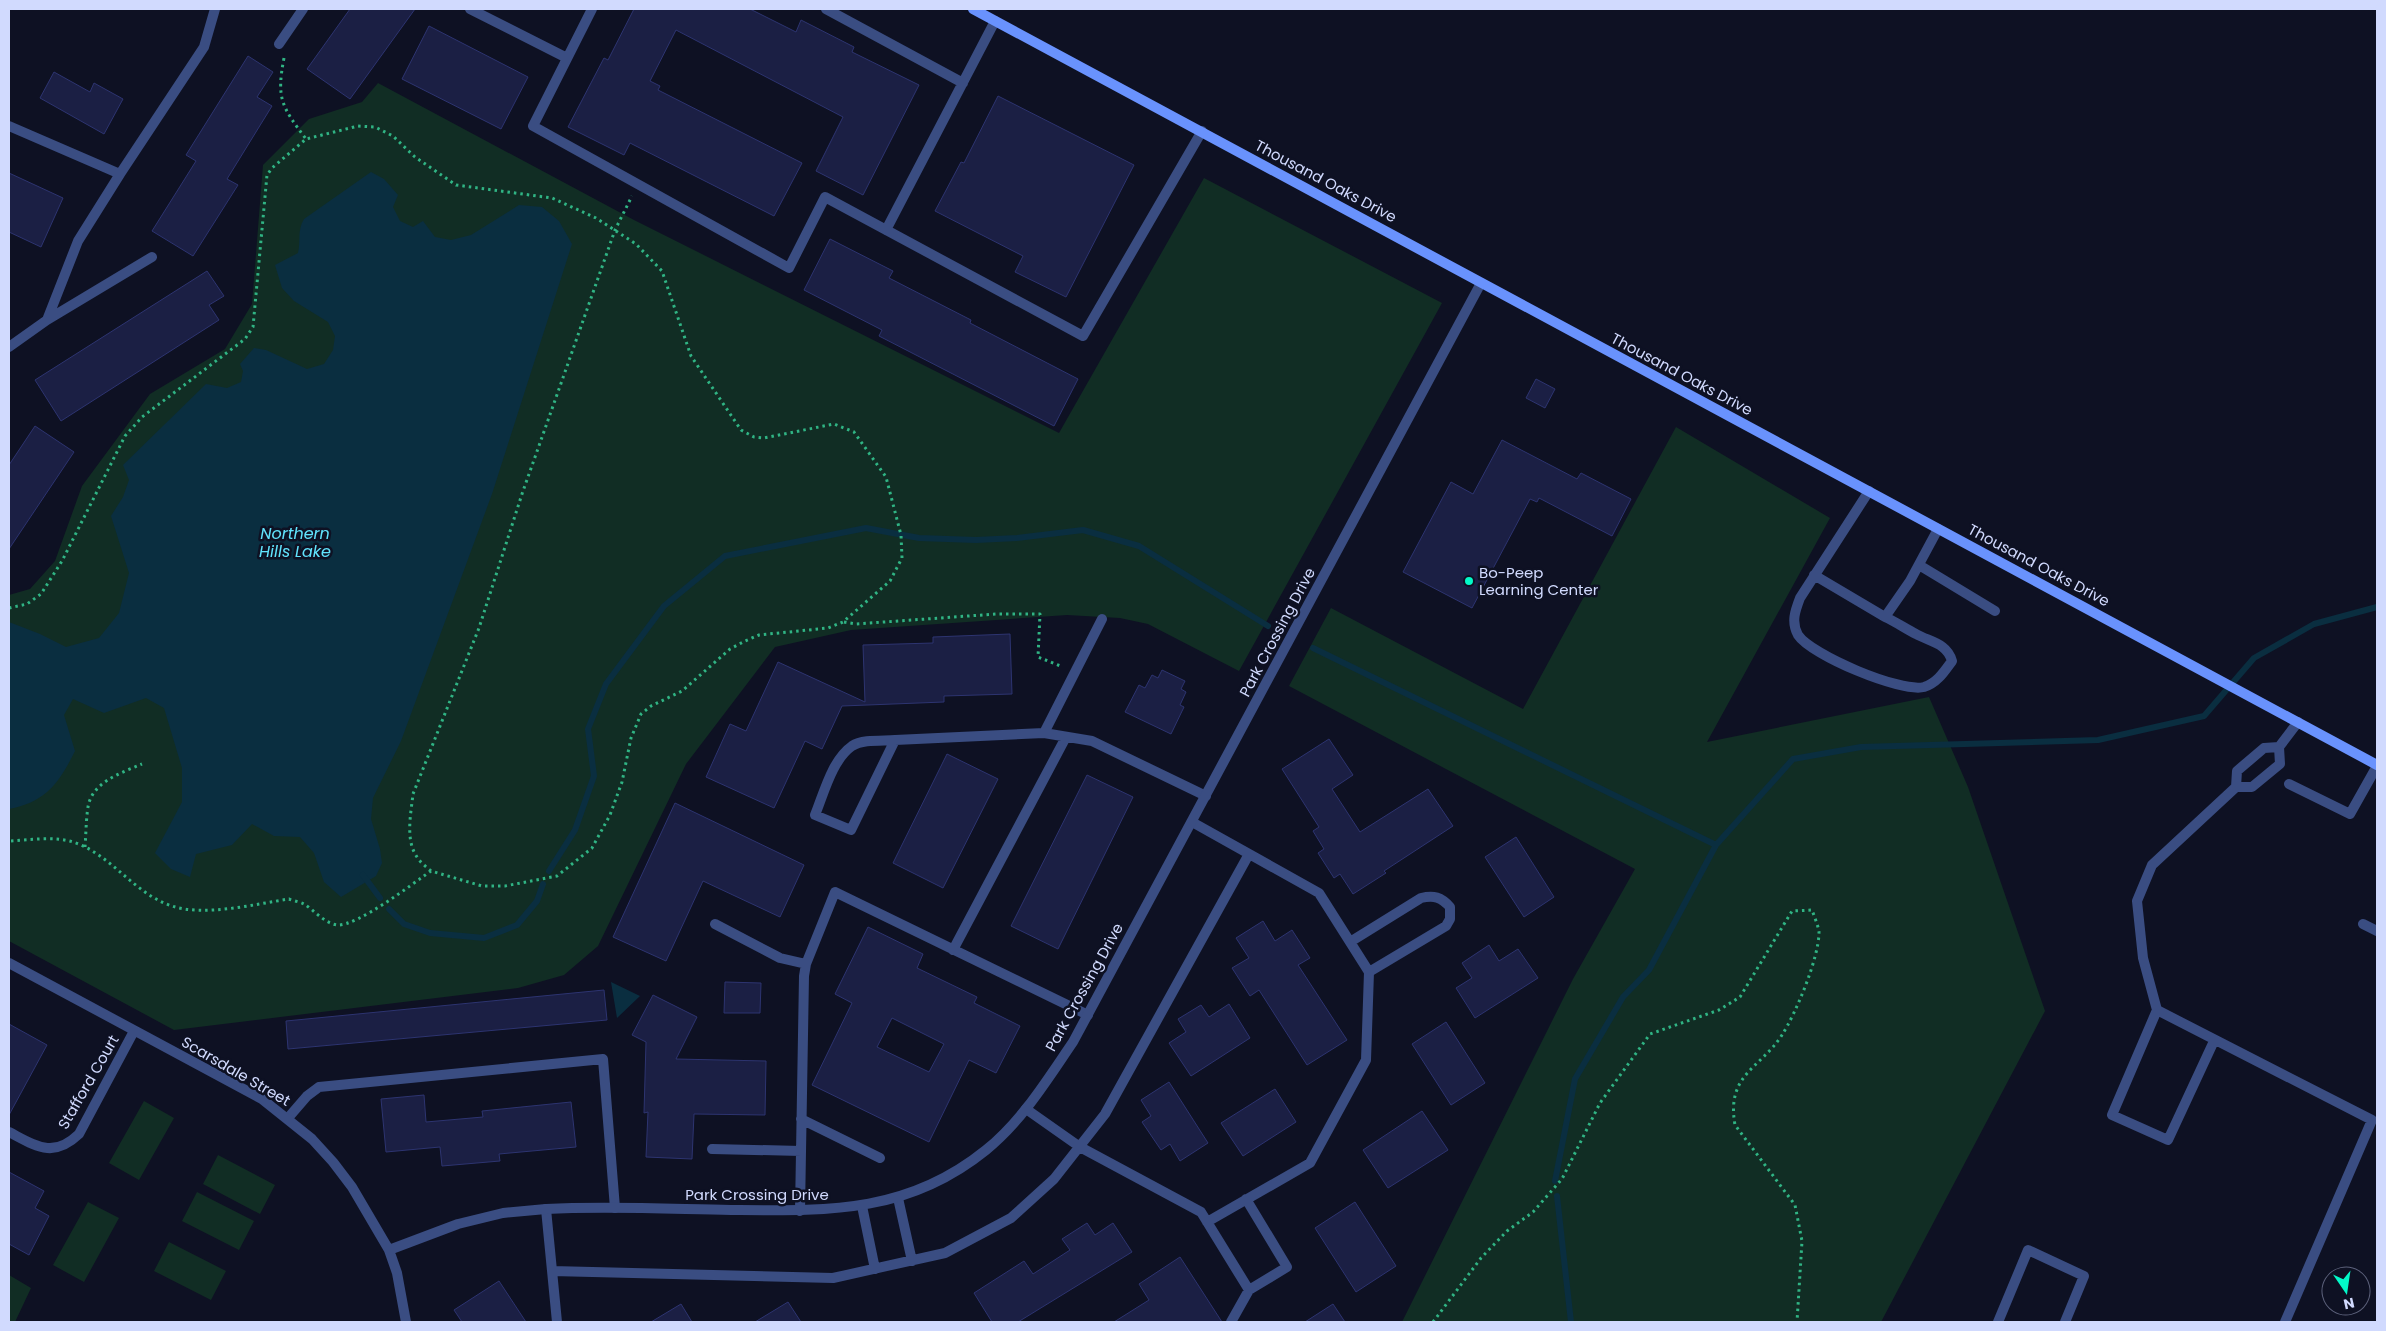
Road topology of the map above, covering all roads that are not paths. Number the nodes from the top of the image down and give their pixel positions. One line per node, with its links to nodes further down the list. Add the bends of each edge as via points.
1 (215, 9): 13 (street, via 204,47)
2 (302, 9): 8 (street)
3 (470, 9): 9 (street)
4 (592, 9): 9 (street)
5 (826, 9): 10 (street)
6 (973, 9): 7 (main road, Thousand Oaks Drive)
7 (995, 21): 10 (street); 12 (main road, Thousand Oaks Drive)
8 (279, 44)
9 (567, 58): 14 (street, via 533,126 789,268 825,197)
10 (963, 83): 14 (street)
11 (9, 126): 13 (street)
12 (1202, 131): 14 (street, via 1083,336); 16 (main road, Thousand Oaks Drive)
13 (120, 174): 17 (street, via 78,241)
14 (886, 230)
15 (152, 257): 17 (street)
16 (1481, 283): 19 (main road, Thousand Oaks Drive); 34 (street, Park Crossing Drive)
17 (47, 320): 18 (street)
18 (9, 347)
19 (1868, 491): 20 (main road, Thousand Oaks Drive); 22 (street)
20 (1938, 529): 21 (street); 26 (main road, Thousand Oaks Drive)
21 (1919, 565): 23 (street); 24 (street)
22 (1814, 575): 24 (street); 24 (street, via 1793,618 1797,633 1806,645 1887,683 1922,687 1935,682 1952,661 1950,655 1940,643)
23 (1995, 611)
24 (1885, 617)
25 (1102, 619): 27 (street)
26 (2298, 722): 30 (street); 31 (main road, Thousand Oaks Drive)
27 (1044, 733): 28 (street); 29 (street)
28 (1066, 737): 34 (street, via 1092,741); 41 (street)
29 (895, 740): 29 (street, via 851,830 815,814 838,760 853,745)
30 (2280, 747): 33 (street, via 2264,748 2237,771); 33 (street, via 2280,764 2252,787)
31 (2377, 766): 32 (street, via 2350,814)
32 (2289, 784)
33 (2236, 786): 45 (street, via 2152,865 2137,901 2143,958)
34 (1206, 796): 35 (street, Park Crossing Drive)
35 (1192, 822): 36 (street); 46 (street, Park Crossing Drive)
36 (1249, 854): 40 (street, via 1319,893); 53 (street, via 1105,1114)
37 (715, 924): 43 (street, via 780,958)
38 (2363, 924): 39 (street)
39 (2377, 931)
40 (1350, 942): 44 (street); 44 (street, via 1421,898 1443,899 1450,907 1446,926)
41 (954, 950): 43 (street, via 835,892); 46 (street)
42 (9, 963): 47 (street, Scarsdale Street)
43 (806, 964): 51 (street)
44 (1369, 972): 58 (street, via 1366,1060 1310,1163)
45 (2157, 1010): 48 (street); 48 (street, via 2112,1115 2168,1140)
46 (1088, 1015): 49 (street, Park Crossing Drive)
47 (134, 1031): 50 (street, Scarsdale Street, via 262,1099); 52 (street, Stafford Court, via 79,1134 70,1143 50,1149 38,1147)
48 (2214, 1040): 74 (street, via 2372,1120)
49 (1026, 1109): 53 (street); 57 (street, Park Crossing Drive, via 1006,1131 964,1166)
50 (288, 1118): 60 (street, via 318,1087 603,1059); 64 (street, Scarsdale Street, via 333,1162)
51 (802, 1119): 55 (street); 56 (street)
52 (9, 1132)
53 (1080, 1147): 63 (street, via 1200,1212); 65 (street, via 1054,1179 1011,1218 945,1253)
54 (712, 1149): 55 (street)
55 (801, 1151): 62 (street)
56 (880, 1158)
57 (898, 1198): 59 (street, Park Crossing Drive); 65 (street)
58 (1246, 1199): 63 (street); 68 (street, via 1287,1267)
59 (862, 1206): 62 (street, Park Crossing Drive); 66 (street)
60 (615, 1208): 61 (street, Park Crossing Drive); 62 (street, Park Crossing Drive)
61 (546, 1209): 64 (street, Park Crossing Drive, via 503,1213 458,1224); 67 (street)
62 (800, 1211)
63 (1208, 1222): 68 (street)
64 (389, 1250): 69 (street, Scarsdale Street)
65 (912, 1261): 66 (street)
66 (875, 1269): 67 (street, via 833,1278)
67 (552, 1271): 70 (street)
68 (1248, 1290): 71 (street)
69 (406, 1322)
70 (557, 1322)
71 (1231, 1322)
72 (1998, 1322): 73 (street, via 2028,1250 2084,1276)
73 (2065, 1322)
74 (2285, 1322)

